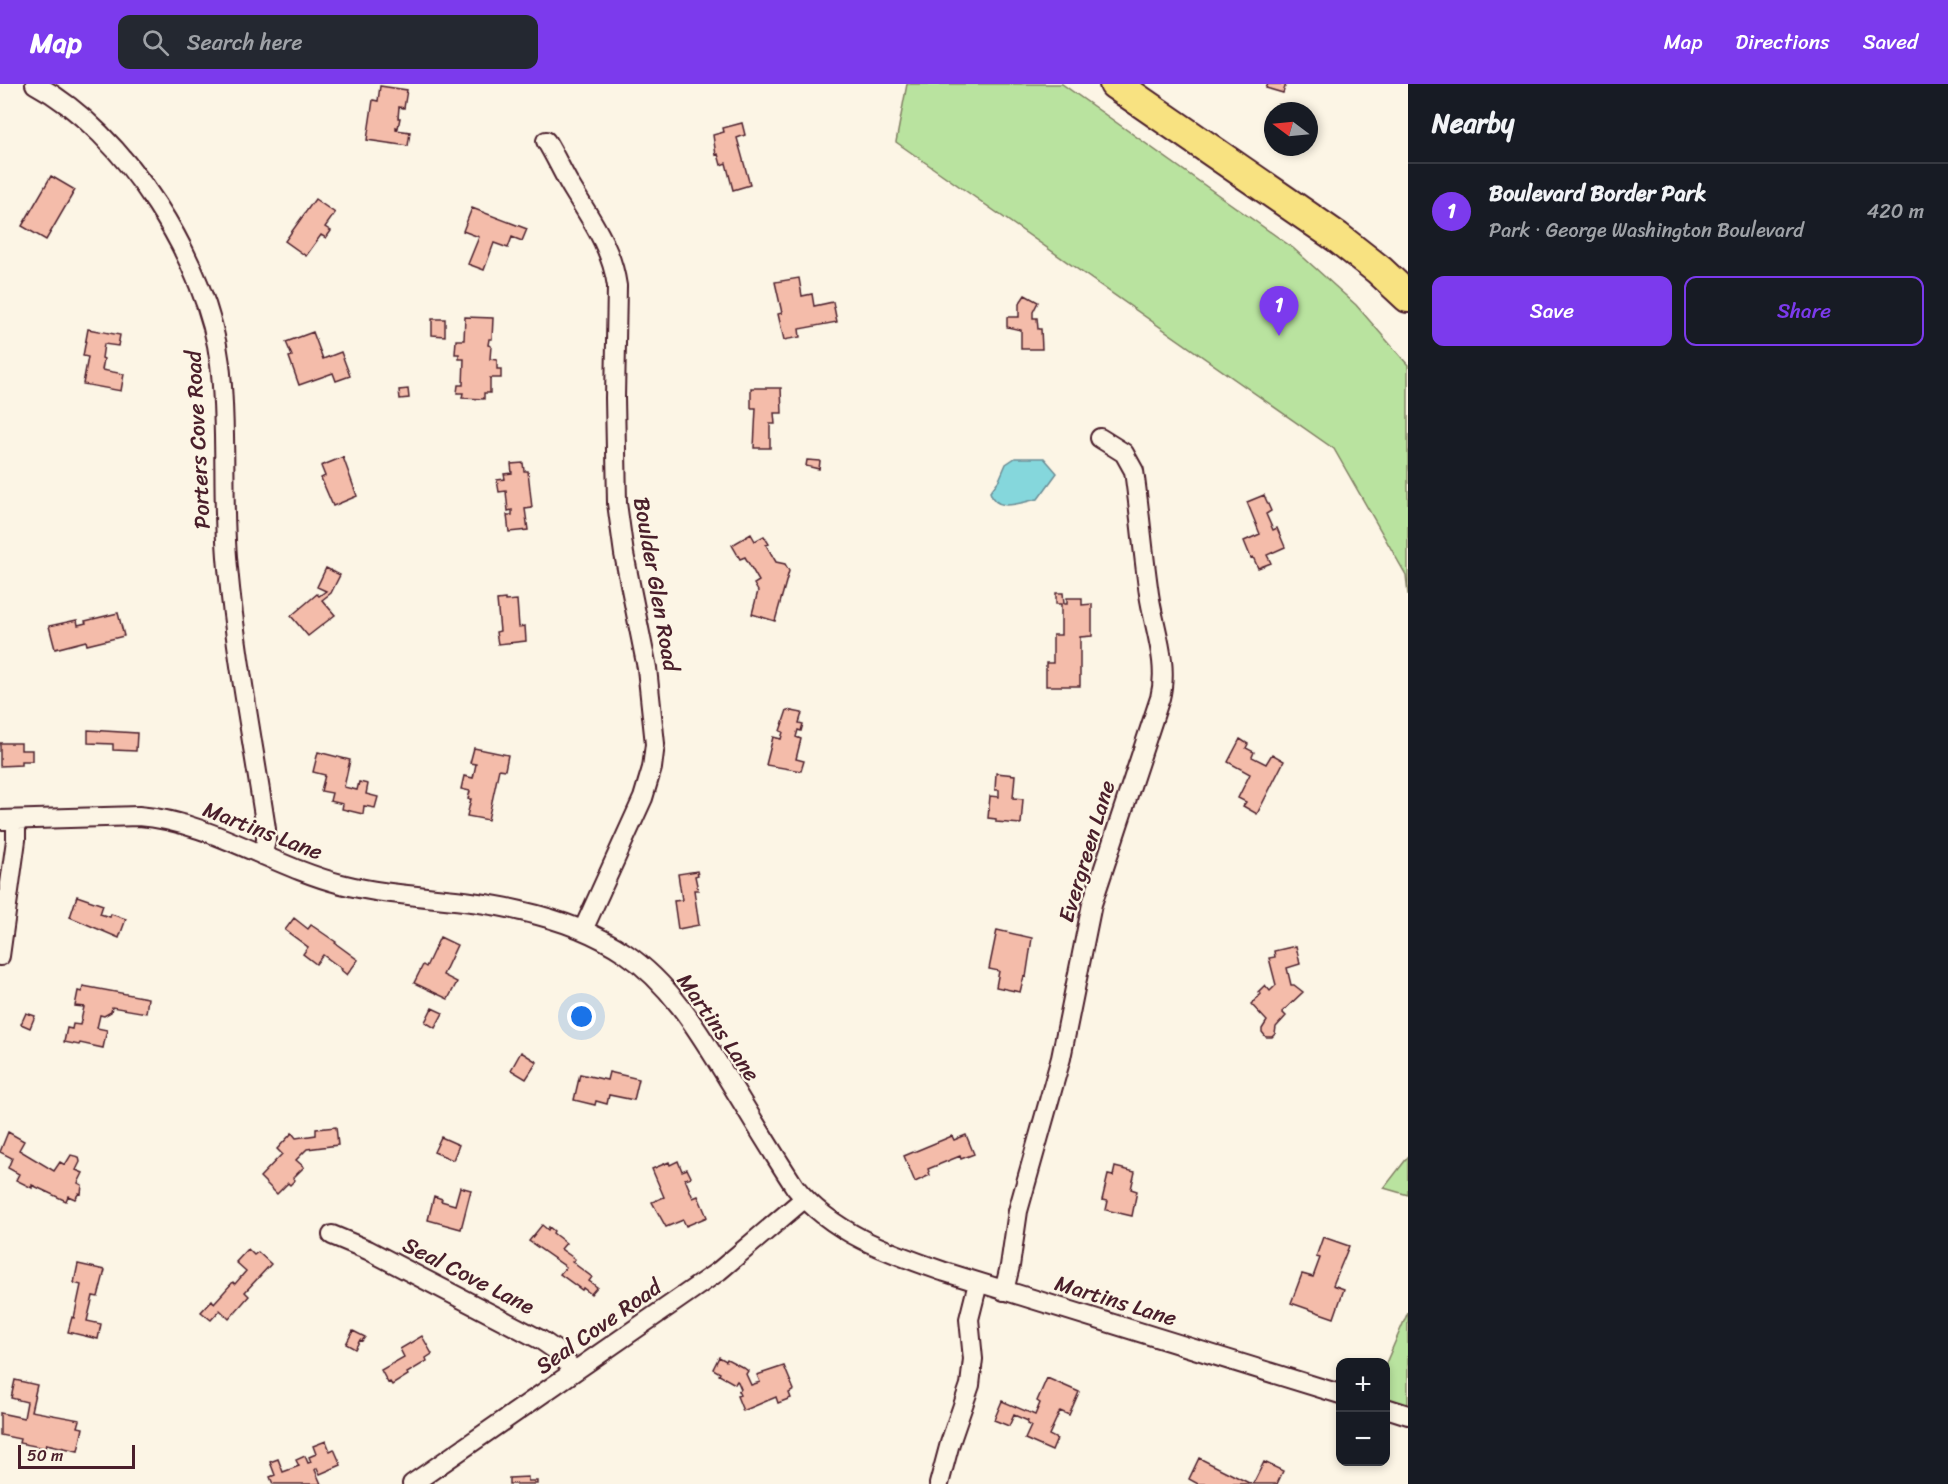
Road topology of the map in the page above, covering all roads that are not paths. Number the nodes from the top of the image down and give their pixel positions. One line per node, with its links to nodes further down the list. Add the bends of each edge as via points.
1 (35, 84): 7 (street, Porters Cove Road, via 90,125 148,190 184,250 205,298 220,363 227,566 266,829)
2 (1116, 84): 4 (main road, via 1347,244)
3 (546, 141): 8 (street, Boulder Glen Road, via 599,231 614,268 617,503 647,668 655,744 643,798)
4 (1408, 297)
5 (1100, 438): 13 (street, Evergreen Lane, via 1124,453 1134,471 1164,682 1092,904 1057,1073 1014,1228)
6 (8, 820): 7 (street, Martins Lane, via 149,817); 9 (street, via 16,840)
7 (262, 855): 8 (street, Martins Lane, via 355,887 500,906)
8 (583, 930): 10 (street, Martins Lane, via 635,960 679,1004)
9 (0, 956)
10 (804, 1198): 12 (street, Martins Lane, via 828,1220 860,1238); 14 (street, Seal Cove Road, via 719,1271)
11 (332, 1234): 14 (street, Seal Cove Lane, via 541,1340)
12 (978, 1283): 13 (street, Martins Lane); 19 (street, via 969,1319 973,1359 970,1385)
13 (1004, 1291): 15 (street, Martins Lane)
14 (574, 1371): 18 (street, Seal Cove Road)
15 (1336, 1392)
16 (1390, 1409): 17 (street)
17 (1408, 1415)
18 (412, 1484)
19 (939, 1484)

